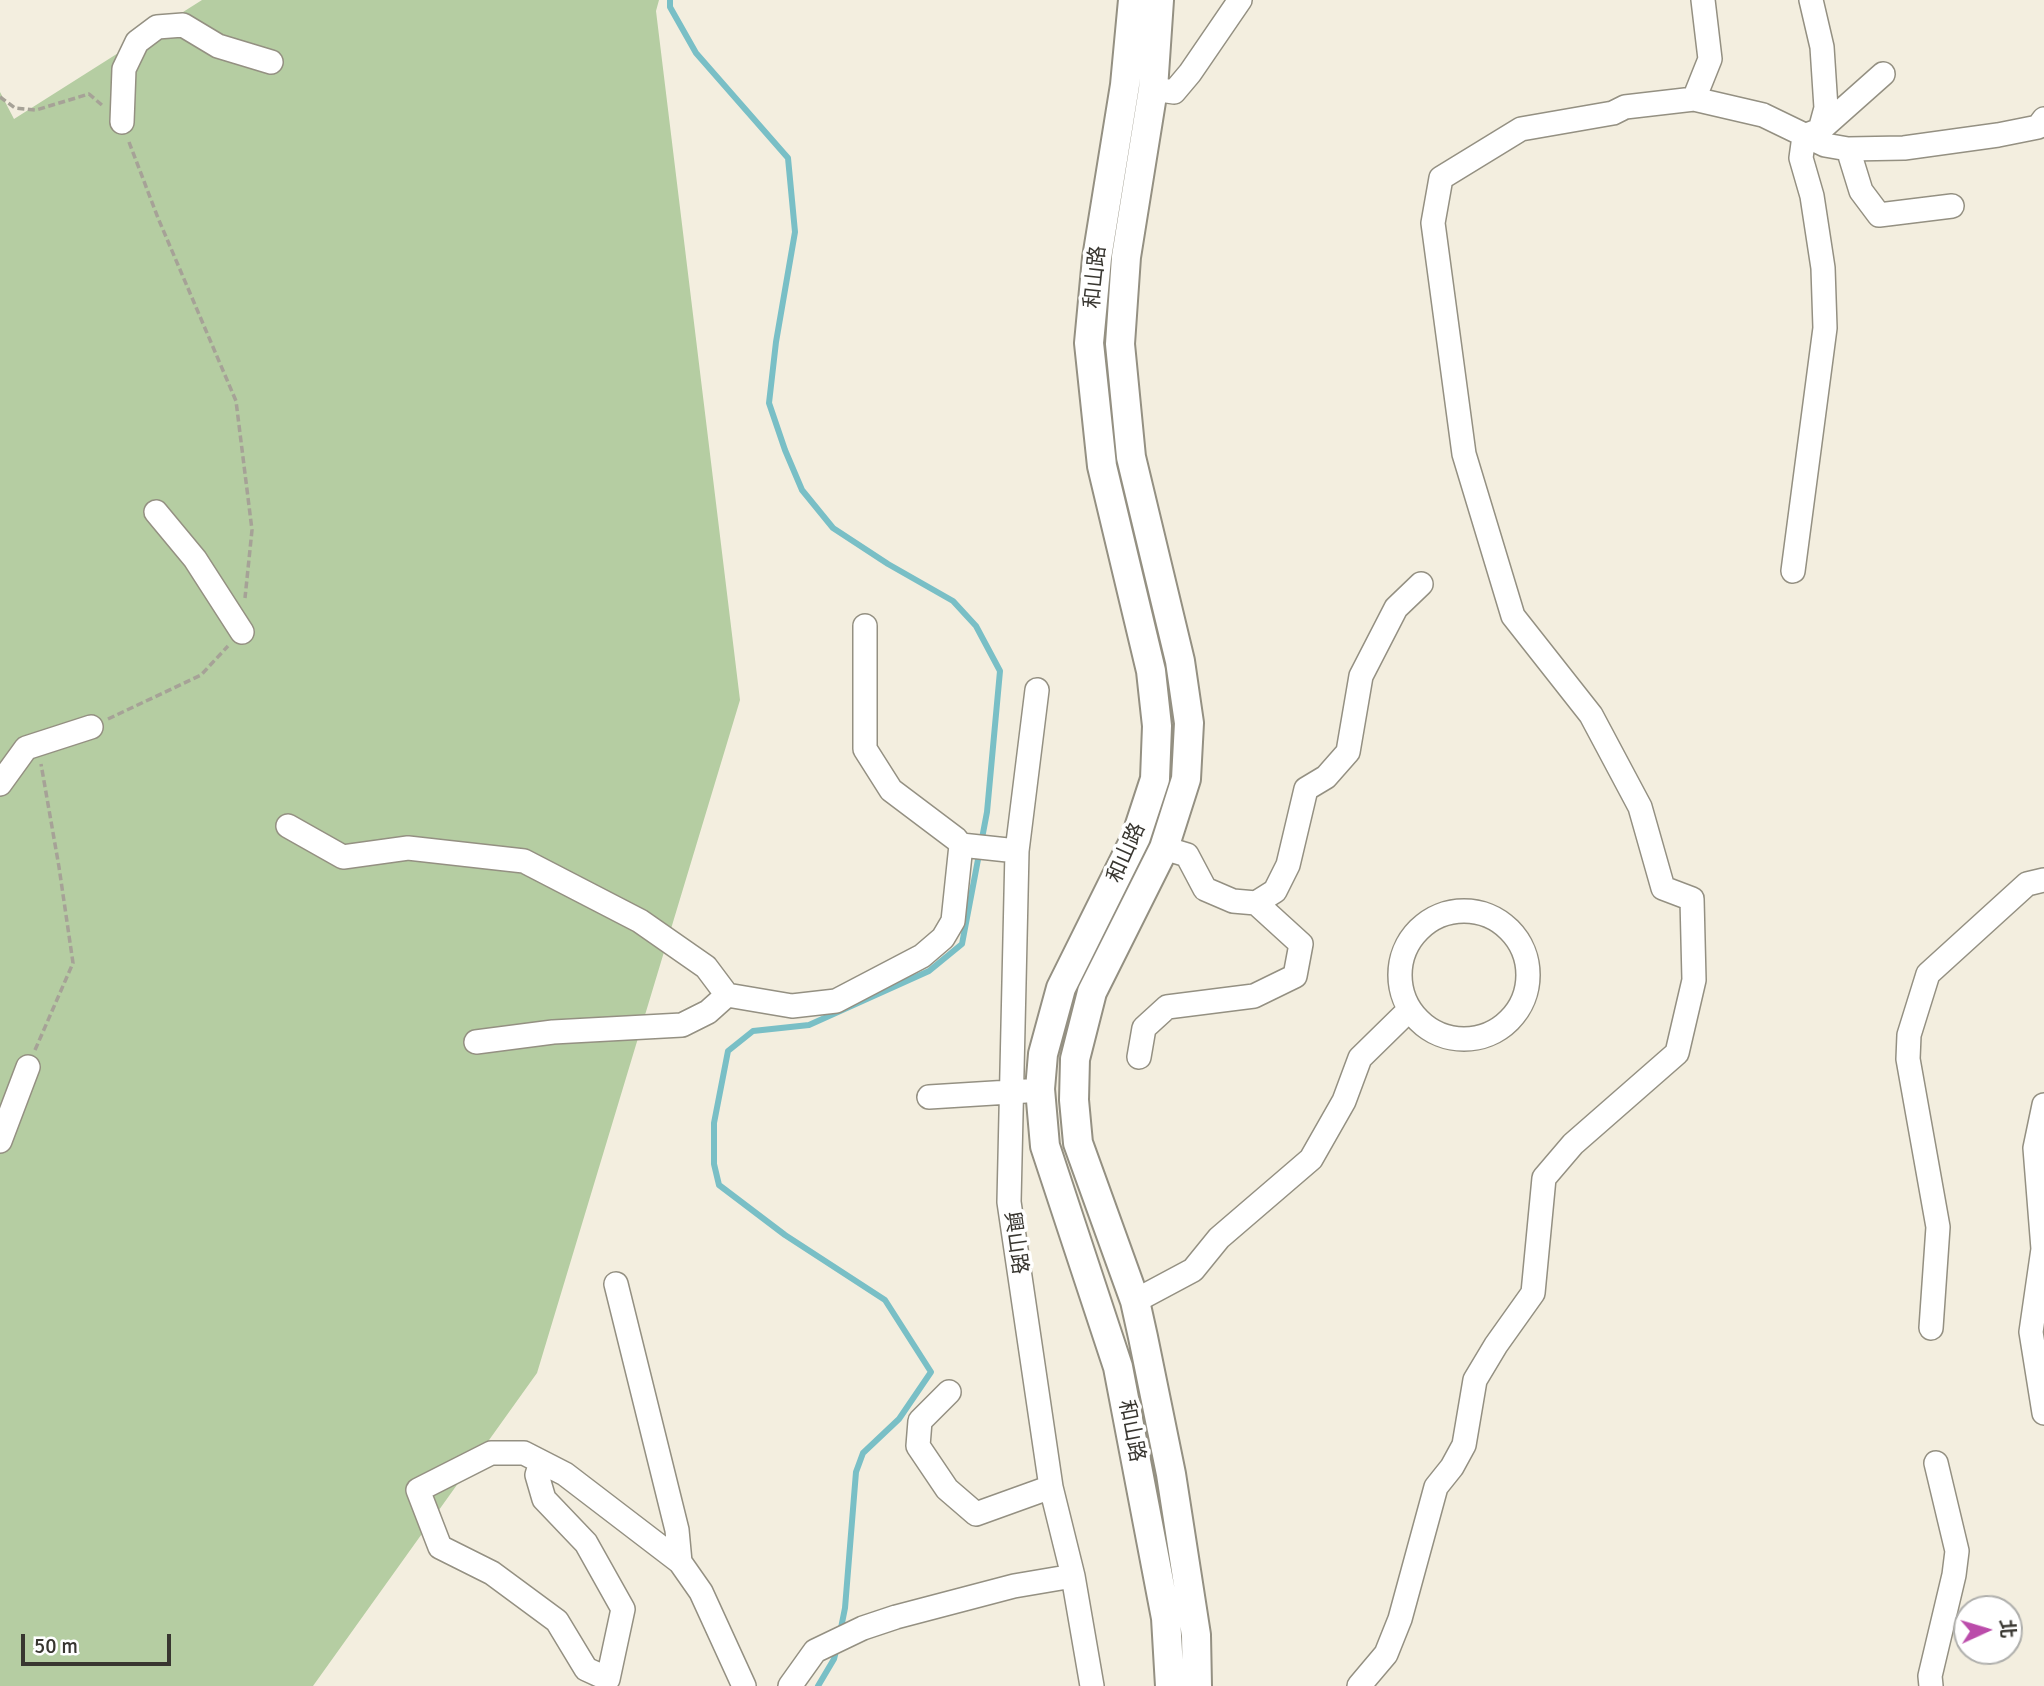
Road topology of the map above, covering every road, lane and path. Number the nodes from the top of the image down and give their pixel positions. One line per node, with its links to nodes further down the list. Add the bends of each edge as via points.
1 (1133, 0): 35 (main road, 和山路, via 1089,343 1102,466 1151,671 1157,726 1155,779 1136,837 1061,989 1043,1054)
2 (1159, 0): 8 (main road, 和山路)
3 (1240, 0): 8 (street, via 1174,92)
4 (1703, 0): 9 (street, via 1710,59)
5 (1811, 0): 12 (street, via 1822,47 1826,108)
6 (271, 62): 11 (street, via 218,46 183,25 157,27 137,42 124,69)
7 (1883, 74): 12 (street)
8 (1153, 89): 25 (main road, 和山路, via 1126,257 1120,344 1131,457 1180,661 1189,723 1185,779)
9 (1694, 99): 12 (street, via 1763,115); 55 (street, via 1625,107 1521,129 1441,178 1433,223 1464,454 1513,617 1591,715 1640,807 1663,888 1692,899 1695,980 1677,1053 1573,1144 1545,1178 1533,1293 1475,1380 1464,1445 1436,1487 1400,1619 1386,1654)
10 (2044, 119): 13 (street, via 2038,127 1998,135 1904,148)
11 (122, 121)
12 (1812, 133): 13 (street, via 1825,145); 16 (street, via 1801,158 1823,268 1825,328)
13 (1849, 149): 14 (street, via 1861,191 1879,215)
14 (1952, 206)
15 (156, 512): 19 (street, via 195,559)
16 (1793, 571)
17 (1421, 584): 28 (street, via 1396,608 1361,676 1348,752 1326,777 1306,789 1288,865 1275,891)
18 (864, 626): 24 (street, via 865,749 891,790)
19 (242, 632)
20 (1037, 690): 26 (street, 興山路)
21 (91, 727): 22 (street, via 26,748)
22 (0, 785)
23 (288, 825): 30 (street, via 343,857 408,848 524,861 640,921 706,967)
24 (961, 845): 26 (street); 30 (street, via 953,921 943,938 922,956 836,1001 792,1006)
25 (1164, 848): 28 (street, via 1187,855 1205,889 1233,901); 41 (main road, 和山路, via 1092,992 1075,1059 1078,1143)
26 (1017, 851): 36 (street, 興山路)
27 (2044, 880): 42 (street, via 2027,884 1928,974 1909,1035 1908,1059 1938,1227)
28 (1256, 903): 33 (street, via 1301,944 1295,976 1254,996 1167,1007 1144,1028)
29 (73, 963): 34 (path)
30 (727, 995): 32 (street, via 708,1012 682,1025 553,1032)
31 (1409, 1010): 31 (street, via 1426,1028 1449,1039 1475,1040 1499,1030 1517,1013 1527,989 1528,964 1519,940 1502,922 1479,911 1453,910 1429,919 1411,937 1401,960 1400,986); 41 (street, via 1360,1058 1344,1101 1311,1159 1219,1238 1193,1270)
32 (476, 1042)
33 (1139, 1057)
34 (28, 1067): 39 (street)
35 (1040, 1089): 36 (street); 53 (main road, 和山路, via 1045,1146 1118,1367 1166,1618)
36 (1012, 1092): 37 (street); 47 (street, 興山路, via 1009,1202)
37 (929, 1097)
38 (2044, 1105): 44 (street, via 2035,1148 2043,1249 2031,1332)
39 (0, 1141)
40 (616, 1284): 48 (street, via 677,1530)
41 (1135, 1301): 54 (main road, 和山路, via 1171,1474 1196,1635)
42 (1931, 1328)
43 (949, 1392): 47 (street, via 920,1422 918,1447 947,1489 976,1514)
44 (2044, 1413)
45 (541, 1462): 45 (street, via 524,1453 491,1453 418,1490 440,1547 492,1573 557,1621 586,1669 608,1679 623,1609 586,1543 544,1499 537,1475); 48 (street, via 565,1474)
46 (1936, 1463): 56 (street, via 1957,1551)
47 (1051, 1487): 49 (street, 興山路)
48 (680, 1562): 50 (street, via 701,1592)
49 (1073, 1576): 51 (street, via 1014,1586 863,1628 815,1651); 52 (street, 興山路)
50 (744, 1686)
51 (790, 1686)
52 (1092, 1686)
53 (1170, 1686)
54 (1197, 1686)
55 (1359, 1686)
56 (1931, 1686)

